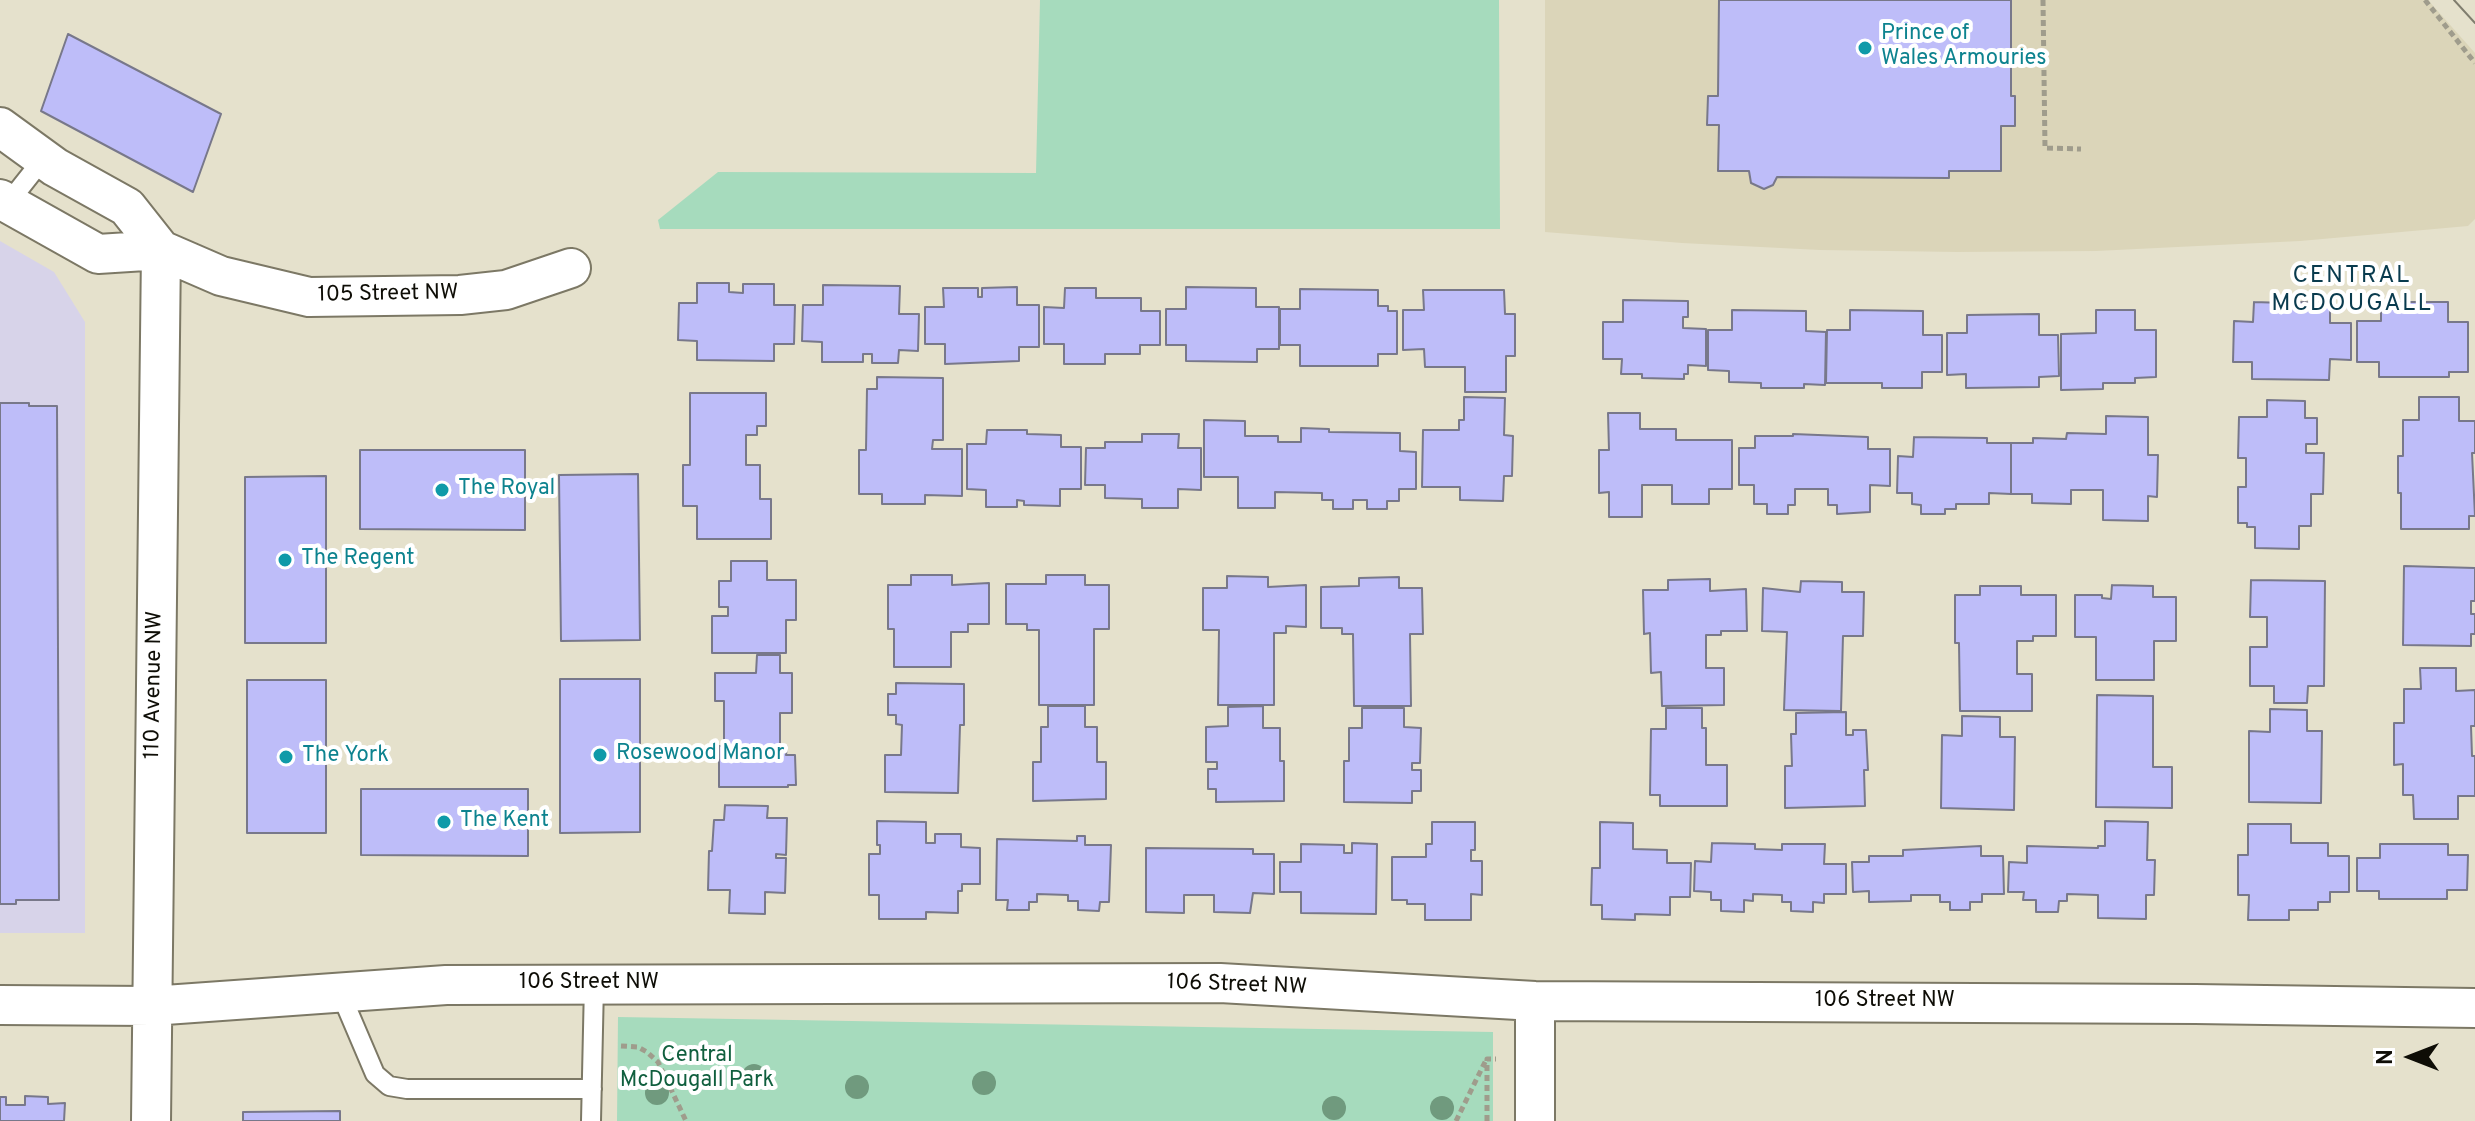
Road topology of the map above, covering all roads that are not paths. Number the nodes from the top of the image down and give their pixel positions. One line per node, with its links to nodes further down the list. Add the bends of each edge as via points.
1 (0, 127): 2 (street, 105 Street NW)
2 (43, 159): 3 (lane); 4 (street, 105 Street NW, via 127,207)
3 (3, 205): 4 (street, 105 Street NW, via 98,254)
4 (161, 250): 5 (street, 105 Street NW, via 221,276 309,297 506,290); 10 (street, 110 Avenue NW)
5 (571, 268)
6 (594, 984): 7 (street, 106 Street NW); 8 (street, 106 Street NW, via 1220,983); 12 (lane)
7 (340, 992): 10 (street, 106 Street NW); 12 (lane, via 375,1074 389,1086)
8 (1535, 1001): 11 (street, 106 Street NW); 15 (street)
9 (0, 1005): 10 (street, 106 Street NW)
10 (151, 1006): 13 (street, 110 Avenue NW)
11 (2475, 1008)
12 (592, 1089): 14 (lane)
13 (151, 1121)
14 (591, 1121)
15 (1535, 1121)

